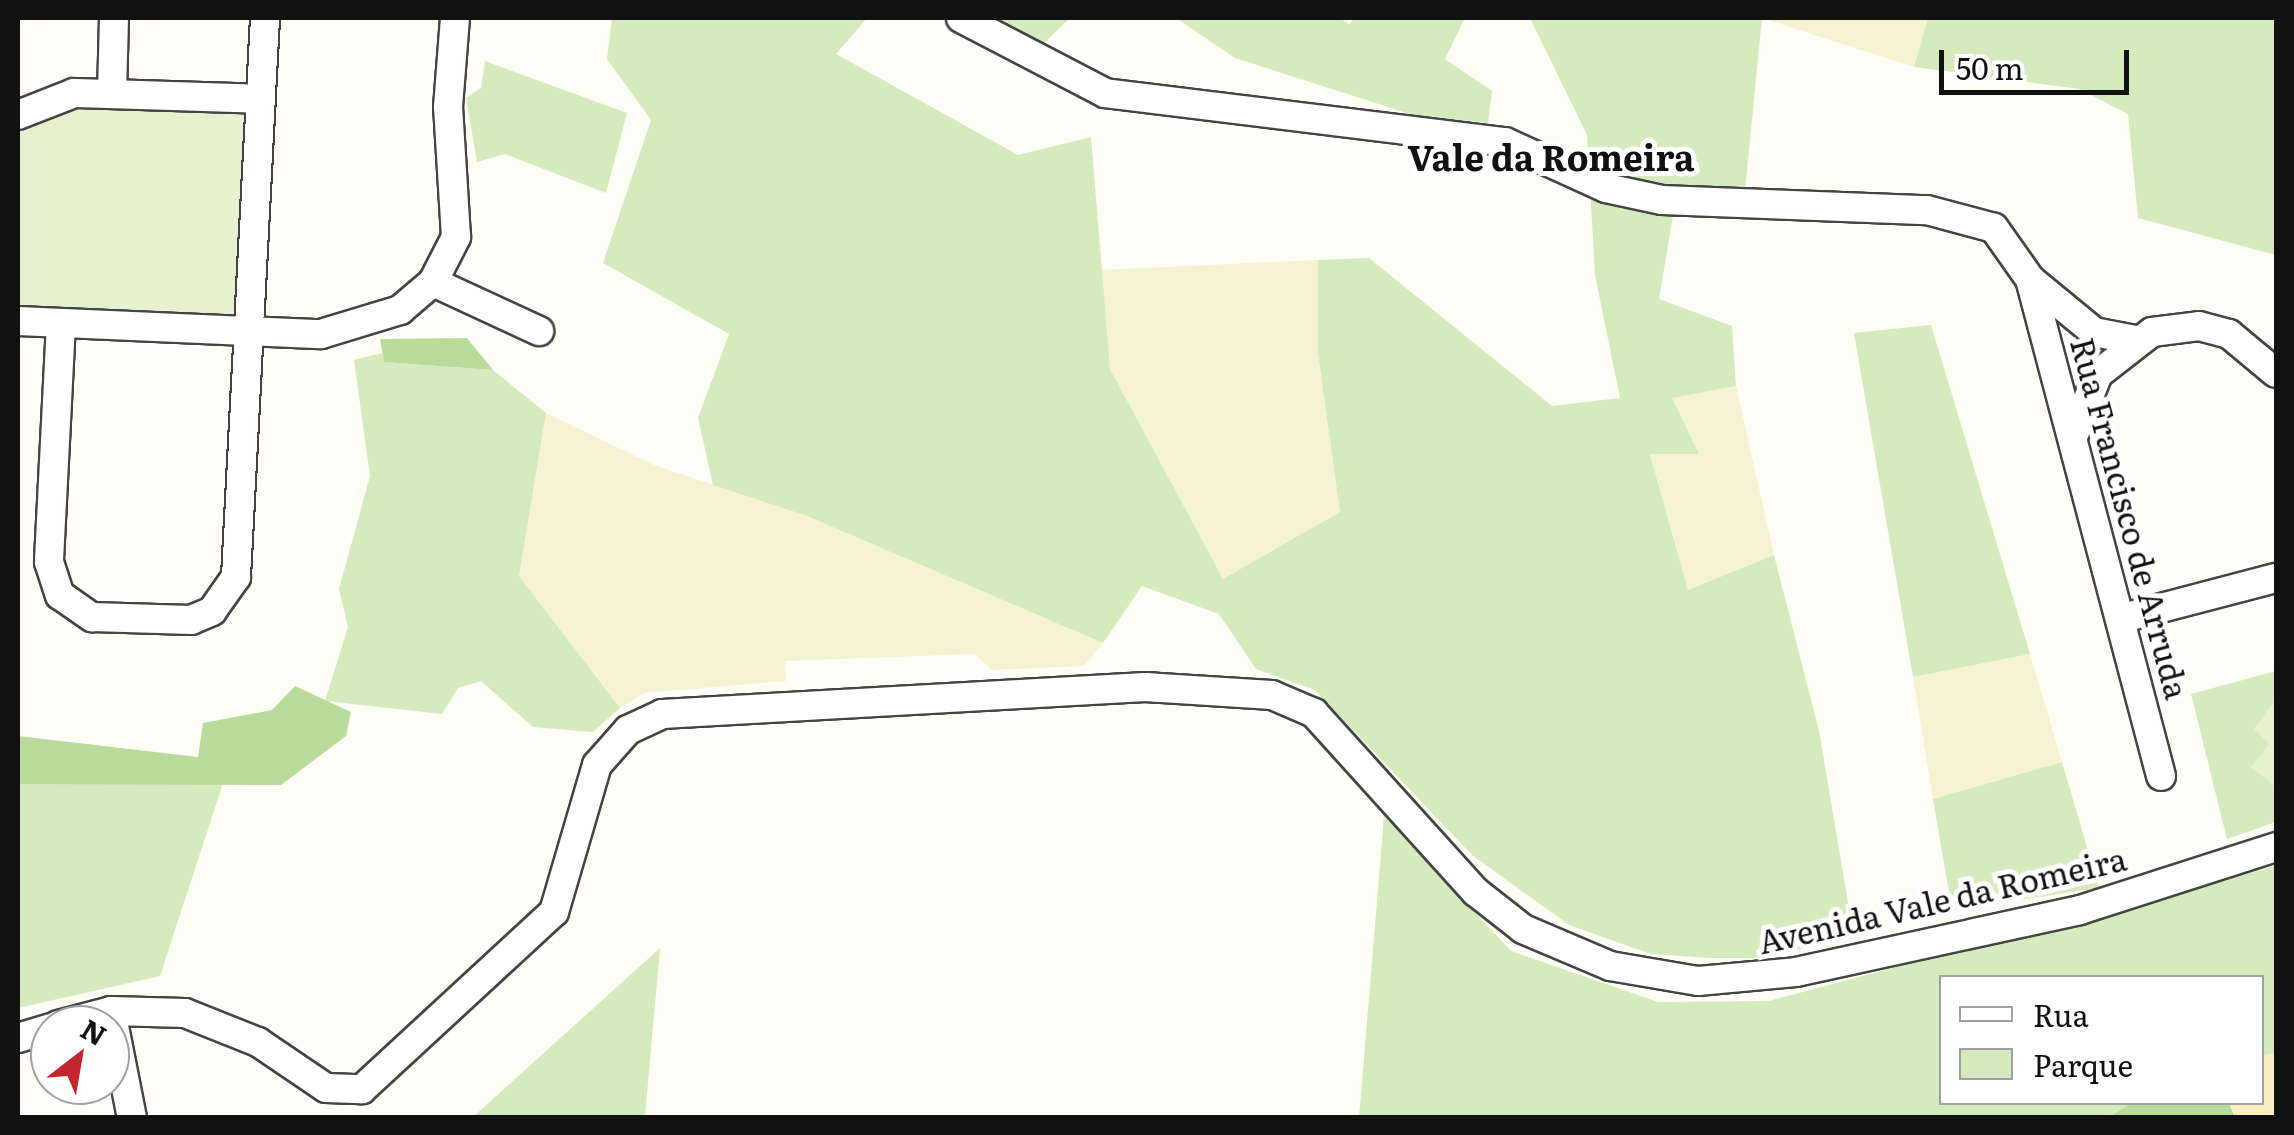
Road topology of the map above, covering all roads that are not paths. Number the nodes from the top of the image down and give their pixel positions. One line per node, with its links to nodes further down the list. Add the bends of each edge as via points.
1 (114, 18): 5 (street)
2 (266, 18): 6 (street)
3 (455, 18): 9 (street, via 448,107 458,213 448,261)
4 (961, 18): 8 (street, via 1105,93 1505,142 1606,188 1662,200 1962,216 2015,247)
5 (112, 94): 6 (street); 7 (street, via 51,96)
6 (261, 99): 13 (street)
7 (18, 116)
8 (2030, 279): 14 (street, via 2094,332); 16 (street, Rua Francisco de Arruda)
9 (432, 282): 12 (street); 13 (street, via 400,310 361,325 320,334)
10 (18, 321): 11 (street)
11 (61, 323): 13 (street); 13 (street, via 49,562 60,595 92,617 191,620 228,594 237,559)
12 (540, 331)
13 (249, 332)
14 (2135, 340): 15 (street, via 2199,326 2250,347); 16 (street, via 2098,374)
15 (2276, 373)
16 (2075, 432): 18 (street, Rua Francisco de Arruda)
17 (2276, 578): 18 (street)
18 (2123, 618): 19 (street, Rua Francisco de Arruda)
19 (2161, 776)
20 (2276, 847): 22 (street, Avenida Vale da Romeira, via 2080,910 1796,972 1652,977 1523,928 1476,892 1314,714 1242,689 1060,691 662,714 637,723 598,765 554,912 362,1089)
21 (130, 1012): 22 (street, via 212,1021)
22 (326, 1088): 23 (street)
23 (332, 1118)

